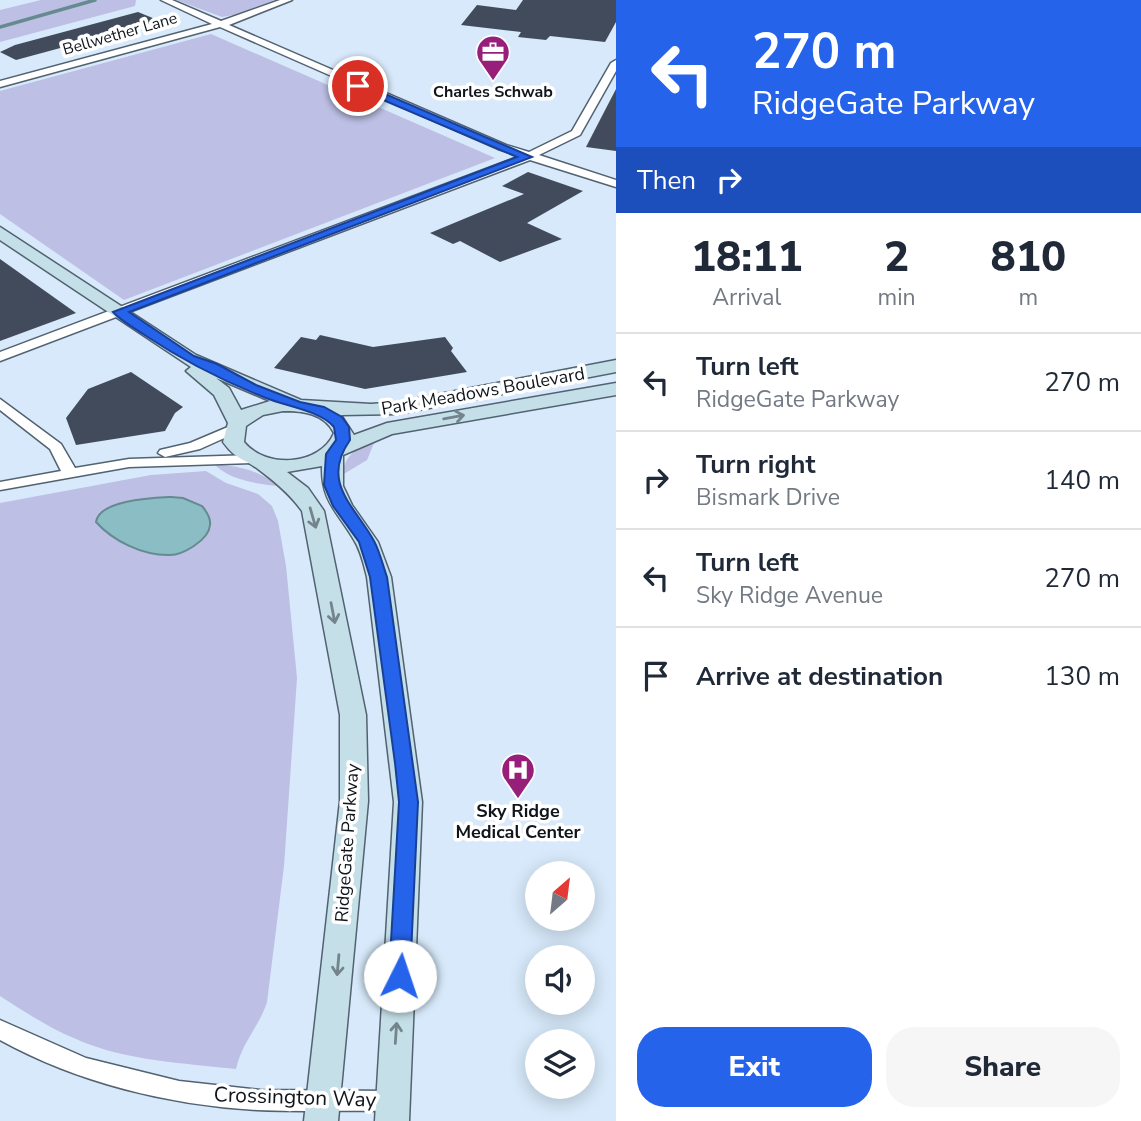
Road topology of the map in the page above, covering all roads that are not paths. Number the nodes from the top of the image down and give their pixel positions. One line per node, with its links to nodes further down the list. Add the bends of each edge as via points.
1 (165, 0): 3 (street)
2 (288, 0): 3 (street, Bellwether Lane)
3 (217, 24): 5 (street, Bellwether Lane); 6 (street)
4 (616, 63): 6 (street, via 576,133)
5 (0, 84)
6 (527, 157): 7 (street); 9 (street)
7 (616, 184)
8 (0, 232): 9 (main road, RidgeGate Parkway)
9 (120, 312): 10 (street); 11 (main road, RidgeGate Parkway)
10 (0, 357)
11 (189, 359): 15 (main road, RidgeGate Parkway); 16 (main road, RidgeGate Parkway, via 197,372 222,392)
12 (616, 366): 15 (main road, Park Meadows Boulevard, via 398,408 371,411)
13 (616, 389): 17 (main road, Park Meadows Boulevard, one-way to 13, via 387,429)
14 (0, 403): 20 (street, via 56,447)
15 (302, 406): 16 (main road, via 259,410); 17 (main road, RidgeGate Parkway, via 337,420 344,433)
16 (236, 426): 18 (main road, RidgeGate Parkway, via 233,440 237,447); 19 (street, via 195,446)
17 (336, 450): 18 (main road, via 301,466); 24 (main road, RidgeGate Parkway, one-way to 17, via 408,802 379,577 367,542 332,485)
18 (258, 461): 19 (street); 23 (main road, RidgeGate Parkway, one-way to 23, via 300,493 313,511 353,715 354,801)
19 (129, 463): 20 (street)
20 (70, 473): 21 (street)
21 (0, 486)
22 (0, 1029): 23 (street, Crossington Way, via 65,1060 137,1081)
23 (323, 1110): 24 (street, Crossington Way)
24 (392, 1111)

